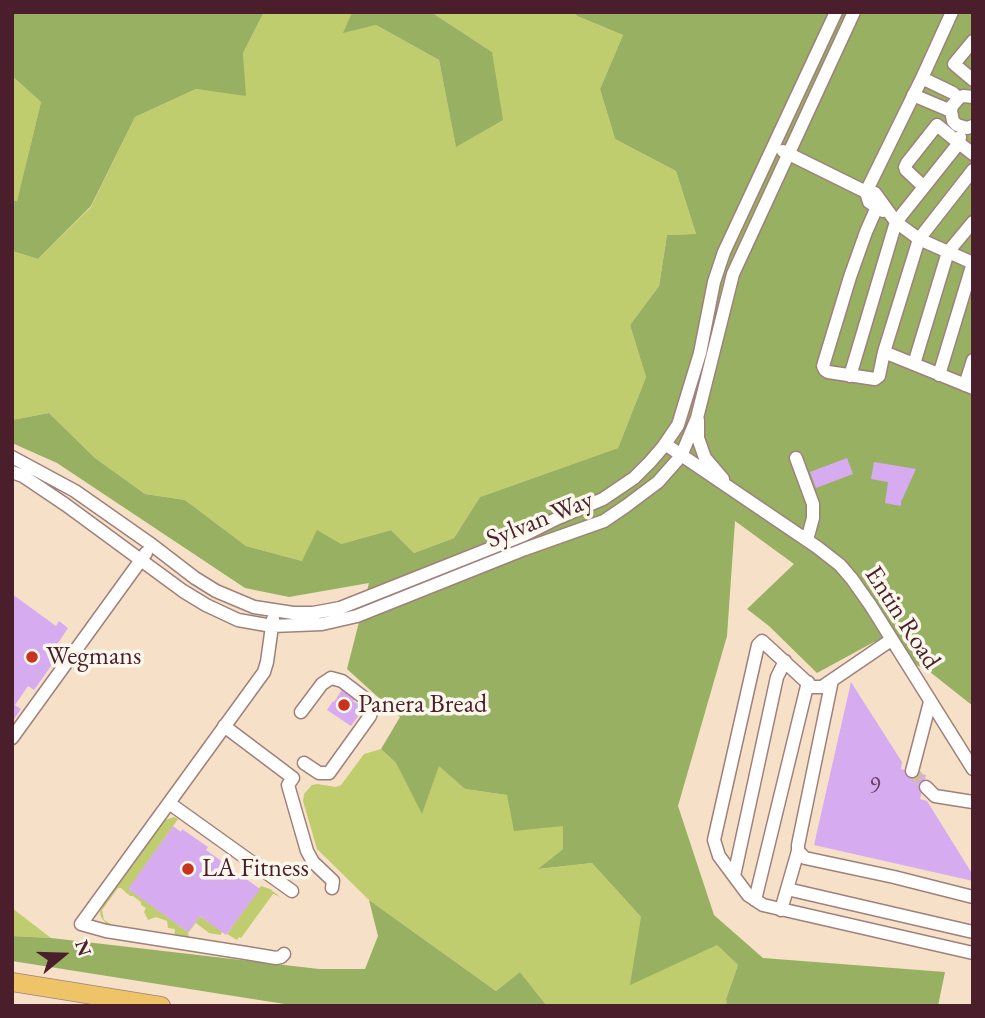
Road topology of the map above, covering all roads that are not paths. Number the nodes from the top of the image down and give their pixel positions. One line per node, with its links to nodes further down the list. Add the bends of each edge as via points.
1 (836, 12): 12 (street, Sylvan Way)
2 (854, 12): 13 (street, Sylvan Way)
3 (951, 12): 5 (street)
4 (973, 41): 6 (street, via 954,64)
5 (922, 78): 7 (street); 8 (street)
6 (973, 80)
7 (913, 95): 9 (street); 17 (street)
8 (968, 95): 9 (street, via 955,101)
9 (951, 111): 10 (street, via 953,121)
10 (967, 127): 11 (street)
11 (959, 143): 14 (street); 16 (street); 16 (street, via 937,125 907,163 906,170)
12 (773, 146): 13 (street); 31 (street, Sylvan Way, via 724,252 688,393 678,425)
13 (788, 153): 17 (street); 30 (street, Sylvan Way, via 733,274)
14 (973, 154)
15 (973, 170): 21 (street)
16 (924, 187): 19 (street)
17 (866, 192): 18 (street); 19 (street, via 875,193)
18 (877, 207): 19 (street); 28 (street, via 823,366 828,372)
19 (893, 218): 21 (street); 28 (street)
20 (973, 222): 22 (street)
21 (919, 240): 22 (street); 24 (street)
22 (948, 252): 23 (street); 26 (street)
23 (973, 263): 27 (street)
24 (884, 352): 26 (street); 28 (street, via 875,379)
25 (973, 360): 29 (street)
26 (914, 365): 27 (street)
27 (939, 375): 29 (street)
28 (850, 376)
29 (969, 387)
30 (699, 408): 32 (street, Sylvan Way); 35 (street, via 698,438 705,458)
31 (665, 444): 32 (street, Entin Road); 39 (street, Sylvan Way, via 634,478 603,499)
32 (681, 456): 35 (street, Entin Road); 39 (street, Sylvan Way, via 658,482 604,521)
33 (796, 457): 36 (street, via 813,504)
34 (15, 469): 37 (street, Sylvan Way, via 75,491); 38 (street, Sylvan Way)
35 (732, 490): 36 (street, Entin Road)
36 (807, 540): 42 (street, Entin Road, via 852,579)
37 (152, 545): 38 (street); 40 (street, Sylvan Way, via 216,591)
38 (142, 559): 41 (street, Sylvan Way, via 206,605 239,620); 49 (street)
39 (435, 578): 40 (street, Sylvan Way, via 340,608 313,613); 41 (street, Sylvan Way, via 344,620)
40 (274, 611): 41 (street)
41 (272, 626): 48 (street, via 264,672)
42 (891, 640): 44 (street); 46 (street, Entin Road)
43 (785, 661): 45 (street); 57 (street, via 776,677); 57 (street, via 762,641 758,645 715,840 719,856)
44 (832, 680): 45 (street, via 822,687); 56 (street)
45 (808, 682): 62 (street)
46 (929, 702): 51 (street, Entin Road); 52 (street)
47 (301, 712): 50 (street, via 321,684 335,679 372,708 329,773 319,773)
48 (224, 726): 55 (street); 58 (street, via 293,778 288,785 307,851 333,881)
49 (12, 738)
50 (304, 763)
51 (973, 769)
52 (912, 771)
53 (926, 787): 54 (street, via 935,796)
54 (973, 802)
55 (169, 803): 60 (street); 66 (street, via 80,924 276,958)
56 (799, 850): 59 (street); 61 (street, via 806,858)
57 (734, 876): 62 (street)
58 (332, 888)
59 (787, 889): 63 (street); 64 (street)
60 (292, 891)
61 (973, 897)
62 (755, 900): 63 (street)
63 (781, 910): 65 (street)
64 (973, 932)
65 (973, 953)
66 (284, 954)
67 (12, 982): 68 (highway)
68 (161, 1006)

